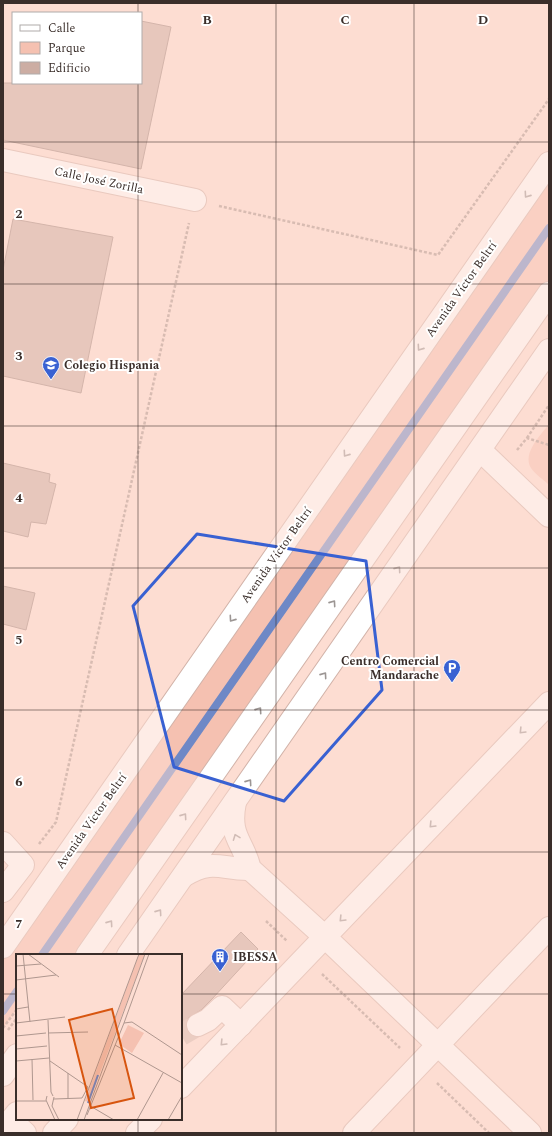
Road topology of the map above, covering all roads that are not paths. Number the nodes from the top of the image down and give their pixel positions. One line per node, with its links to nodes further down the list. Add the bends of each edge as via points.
1 (3, 160): 3 (main road, Calle José Zorilla)
2 (549, 163): 16 (main road, Avenida Víctor Beltrí, one-way to 16)
3 (195, 200)
4 (549, 293): 17 (main road, one-way to 4)
5 (549, 350): 6 (main road)
6 (480, 450): 7 (main road); 9 (main road, one-way to 6)
7 (549, 516)
8 (549, 703): 15 (main road, one-way to 15)
9 (236, 802): 11 (main road, one-way to 9, via 246,854 234,831 233,814); 12 (main road)
10 (3, 843): 13 (main road, via 23,865)
11 (250, 869): 12 (main road, via 238,870 214,864); 15 (main road)
12 (185, 875): 18 (main road, one-way to 12)
13 (3, 891)
14 (549, 928): 21 (main road)
15 (325, 937): 20 (main road); 21 (main road)
16 (3, 947)
17 (89, 954)
18 (129, 954)
19 (198, 1025): 20 (main road, via 222,1007)
20 (241, 1025): 24 (main road, one-way to 24)
21 (438, 1045): 29 (main road); 30 (main road)
22 (16, 1056): 23 (main road)
23 (3, 1075)
24 (182, 1086)
25 (66, 1120): 27 (main road)
26 (150, 1120): 28 (main road)
27 (54, 1133)
28 (137, 1133)
29 (354, 1133)
30 (530, 1133)

